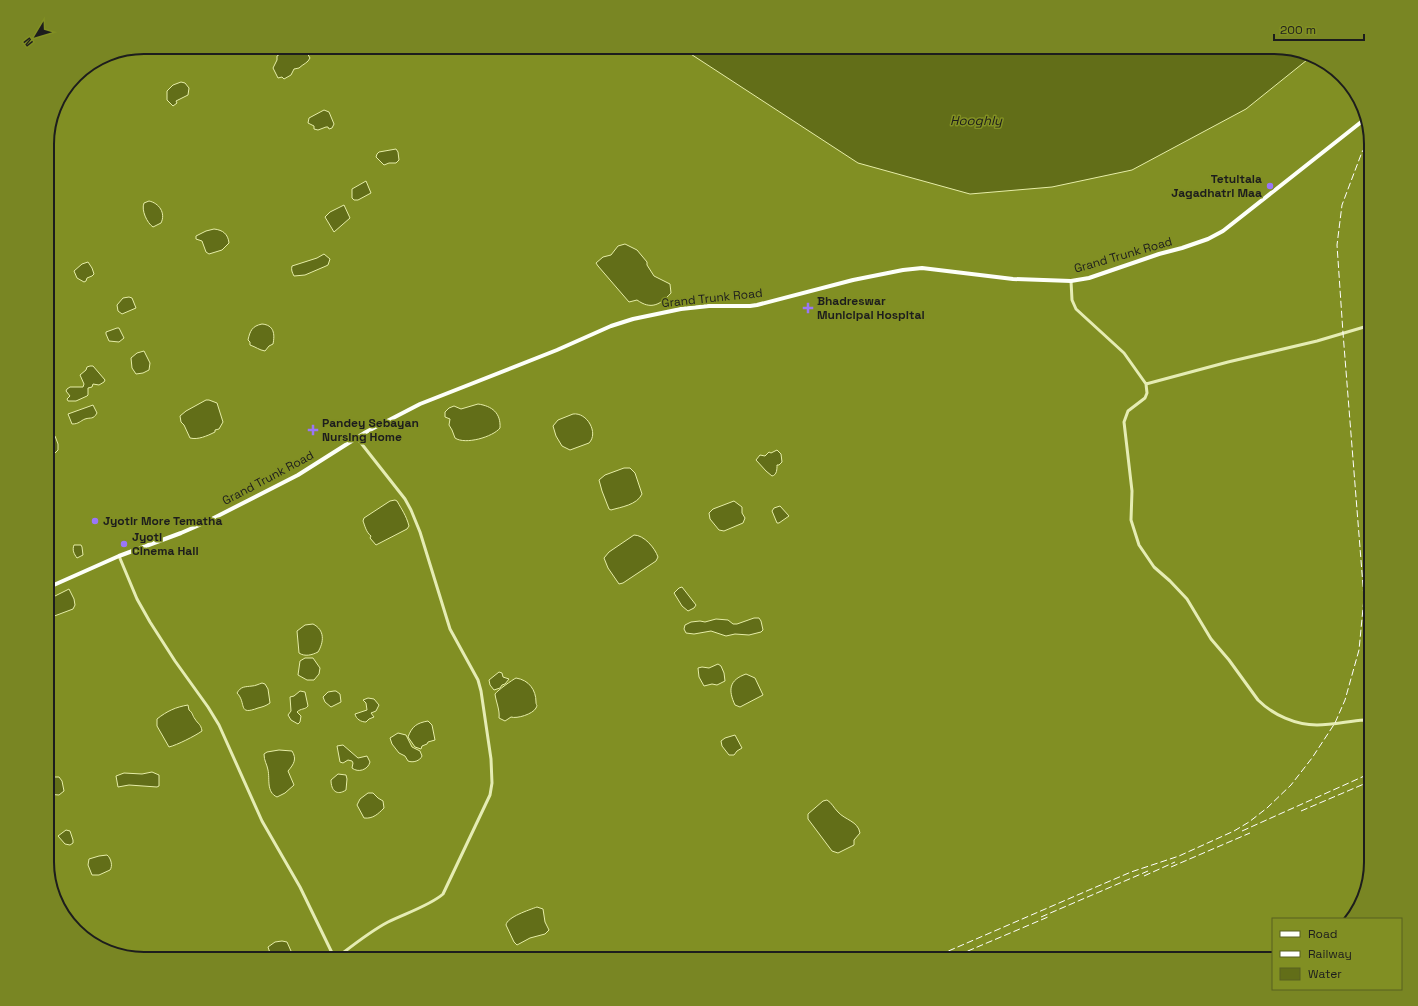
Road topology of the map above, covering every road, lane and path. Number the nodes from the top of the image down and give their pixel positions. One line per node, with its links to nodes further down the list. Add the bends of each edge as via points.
1 (1361, 122): 2 (main road, Grand Trunk Road, via 1223,231 1182,248)
2 (1071, 281): 4 (street, via 1072,300 1076,309 1130,359); 5 (main road, Grand Trunk Road, via 1013,279 922,268 853,280 757,305 701,307 647,316 611,326 420,404)
3 (1364, 327): 4 (street)
4 (1146, 384): 8 (street, via 1145,398 1128,411 1124,422 1132,491 1131,524 1146,556 1187,599 1211,640 1264,706 1291,720 1311,725)
5 (360, 436): 6 (main road, Grand Trunk Road, via 298,475 204,523); 10 (street, via 405,499 415,520 450,629 473,669 481,691 492,783 490,795 443,894 375,930)
6 (119, 556): 7 (main road, Grand Trunk Road); 9 (street, via 150,622 219,725 262,820 295,877)
7 (54, 585)
8 (1364, 720)
9 (332, 952)
10 (345, 952)

